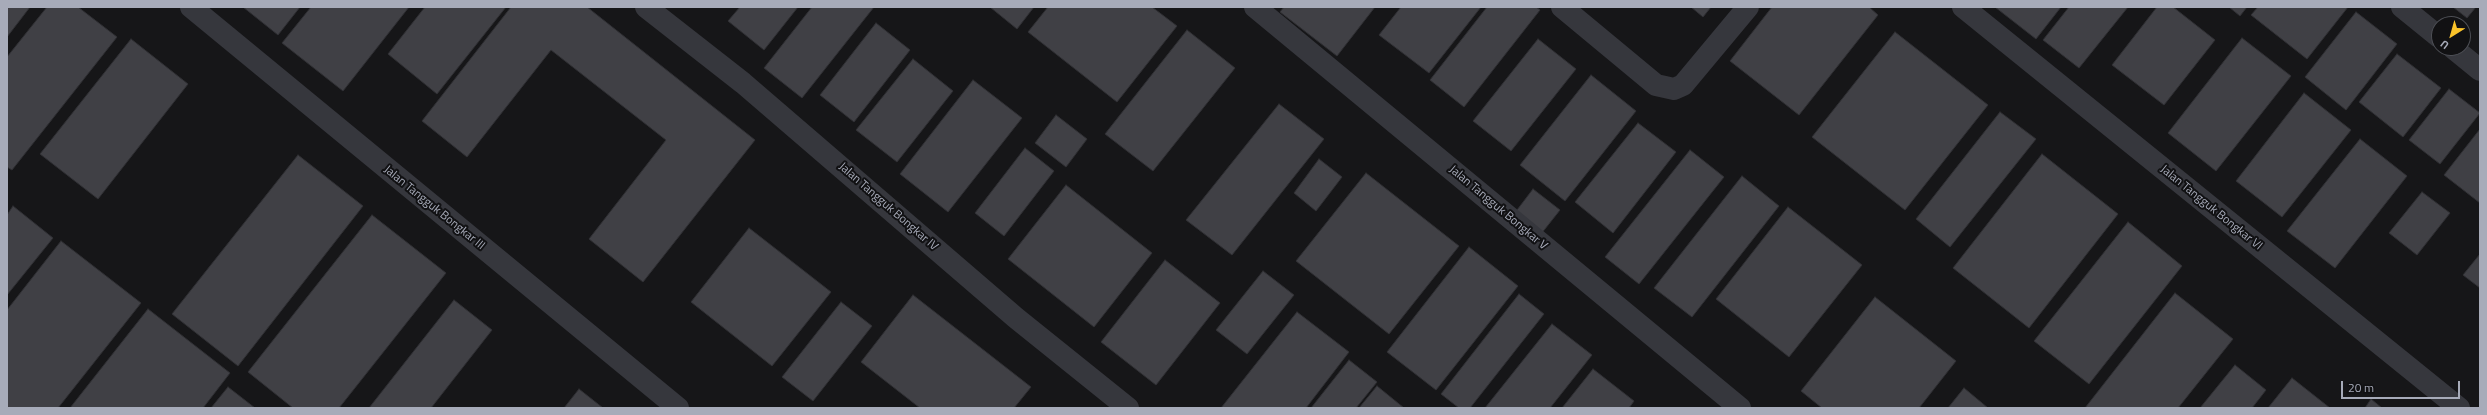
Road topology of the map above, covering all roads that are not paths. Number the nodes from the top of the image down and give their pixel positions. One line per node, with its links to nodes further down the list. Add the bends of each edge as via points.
1 (191, 7): 11 (street, Jalan Tangguk Bongkar III)
2 (646, 7): 12 (street, Jalan Tangguk Bongkar IV, via 743,83 1016,318)
3 (1255, 7): 13 (street, Jalan Tangguk Bongkar V)
4 (1562, 7): 5 (street, via 1656,85 1674,89 1684,85)
5 (1748, 7)
6 (1963, 7): 14 (street, Jalan Tangguk Bongkar VI)
7 (2402, 7): 8 (street)
8 (2431, 31)
9 (2463, 56): 10 (street)
10 (2480, 70)
11 (678, 408)
12 (1128, 408)
13 (1740, 408)
14 (2459, 408)

